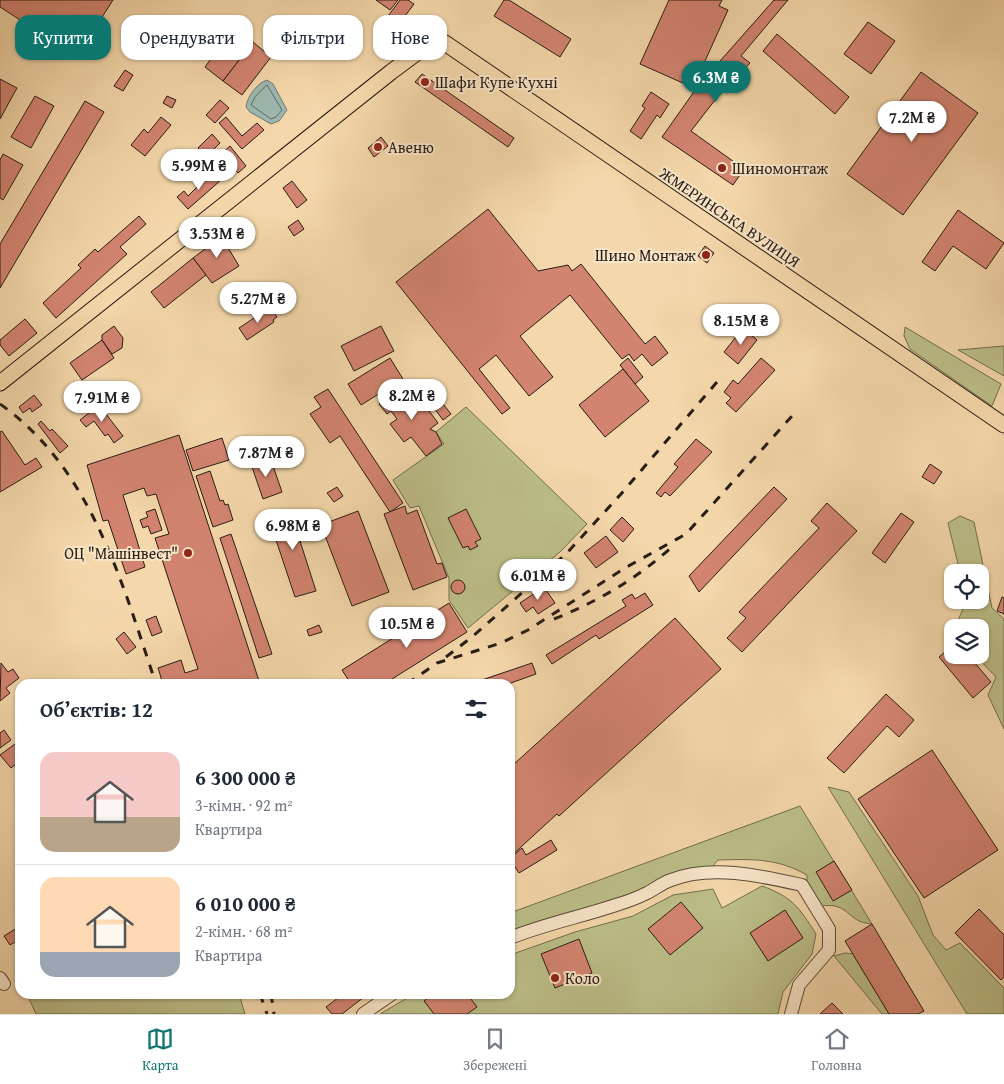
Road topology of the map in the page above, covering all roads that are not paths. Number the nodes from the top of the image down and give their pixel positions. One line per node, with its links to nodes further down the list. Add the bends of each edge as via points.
1 (0, 383): 2 (main road, ЖМЕРИНСЬКА ВУЛИЦЯ, via 426,46 445,43)
2 (1004, 425)
3 (515, 936): 6 (street, via 616,905 671,880 690,876 755,874 802,885 829,929 830,950 799,985)
4 (385, 999): 5 (street)
5 (363, 1014)
6 (791, 1014)

